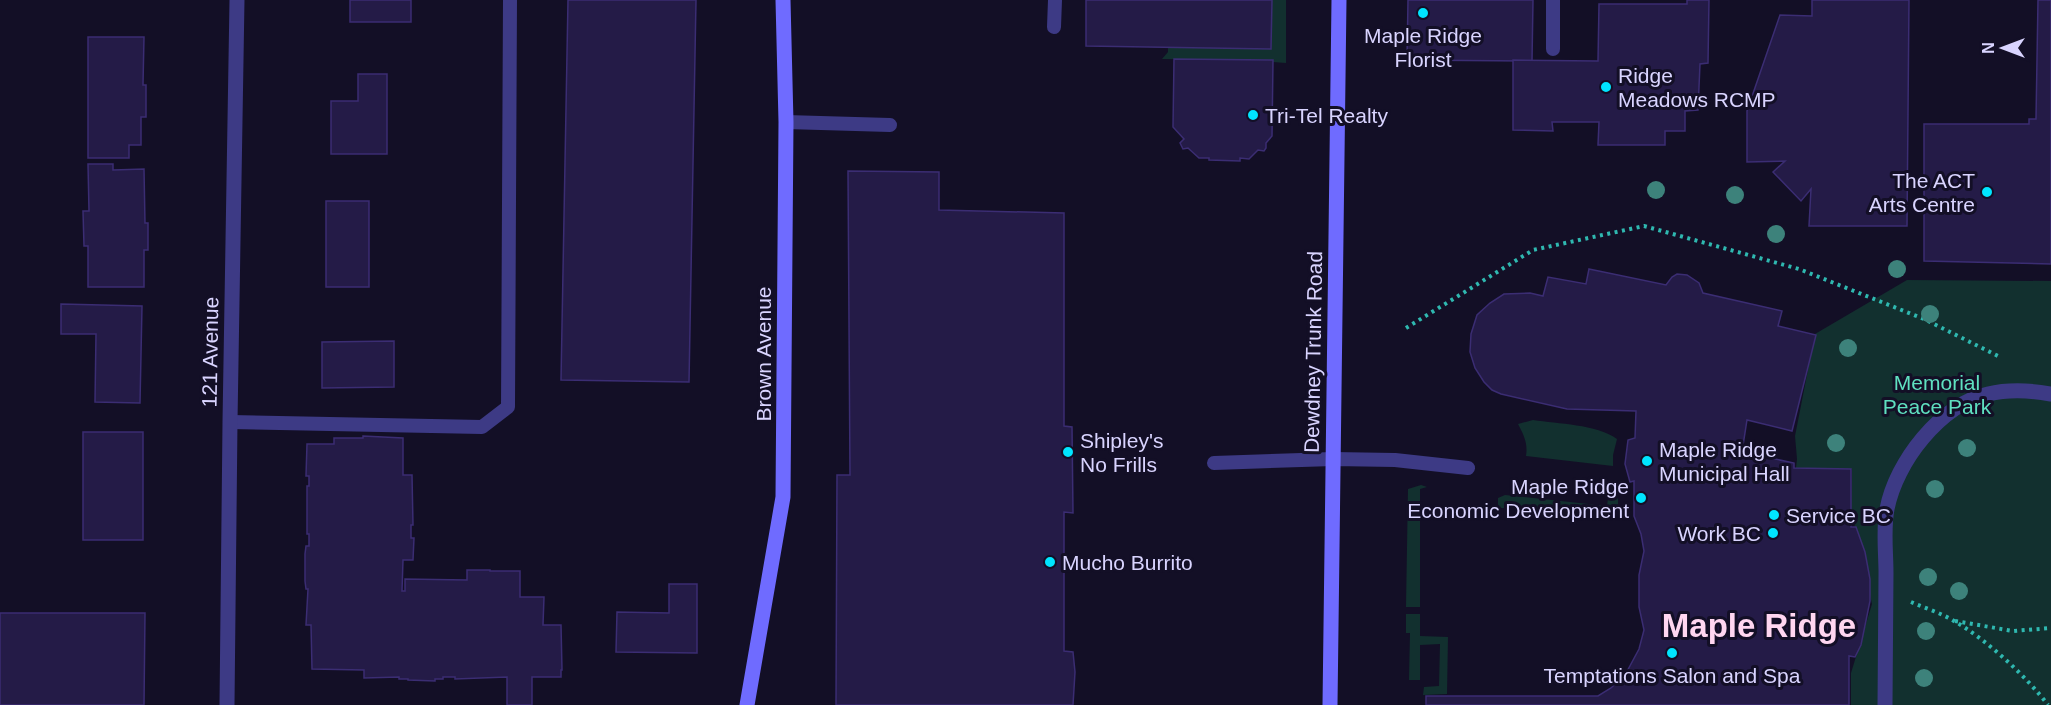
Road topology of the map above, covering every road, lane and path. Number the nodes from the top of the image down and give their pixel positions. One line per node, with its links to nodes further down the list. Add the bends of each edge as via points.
1 (237, 0): 14 (street, 121 Avenue)
2 (510, 0): 14 (lane, via 508,408 482,427)
3 (783, 0): 9 (main road, Brown Avenue)
4 (1055, 0): 7 (lane)
5 (1339, 0): 15 (main road, Dewdney Trunk Road)
6 (1553, 0): 8 (lane)
7 (1054, 27)
8 (1553, 49)
9 (786, 122): 10 (lane); 22 (main road, Brown Avenue, via 783,496)
10 (890, 125)
11 (1406, 328): 12 (path, via 1533,250 1644,226 1799,269 1924,319)
12 (2000, 357)
13 (2051, 394): 24 (street, via 2020,390 1973,399 1953,410 1927,434 1898,476 1886,516)
14 (230, 422): 21 (street, 121 Avenue)
15 (1333, 459): 16 (lane); 17 (lane, via 1395,460); 23 (main road, Dewdney Trunk Road)
16 (1214, 462)
17 (1468, 468)
18 (1907, 600): 19 (path)
19 (1954, 621): 20 (path, via 2013,632); 25 (path, via 2002,658)
20 (2051, 628)
21 (227, 705)
22 (747, 705)
23 (1330, 705)
24 (1885, 705)
25 (2048, 705)

